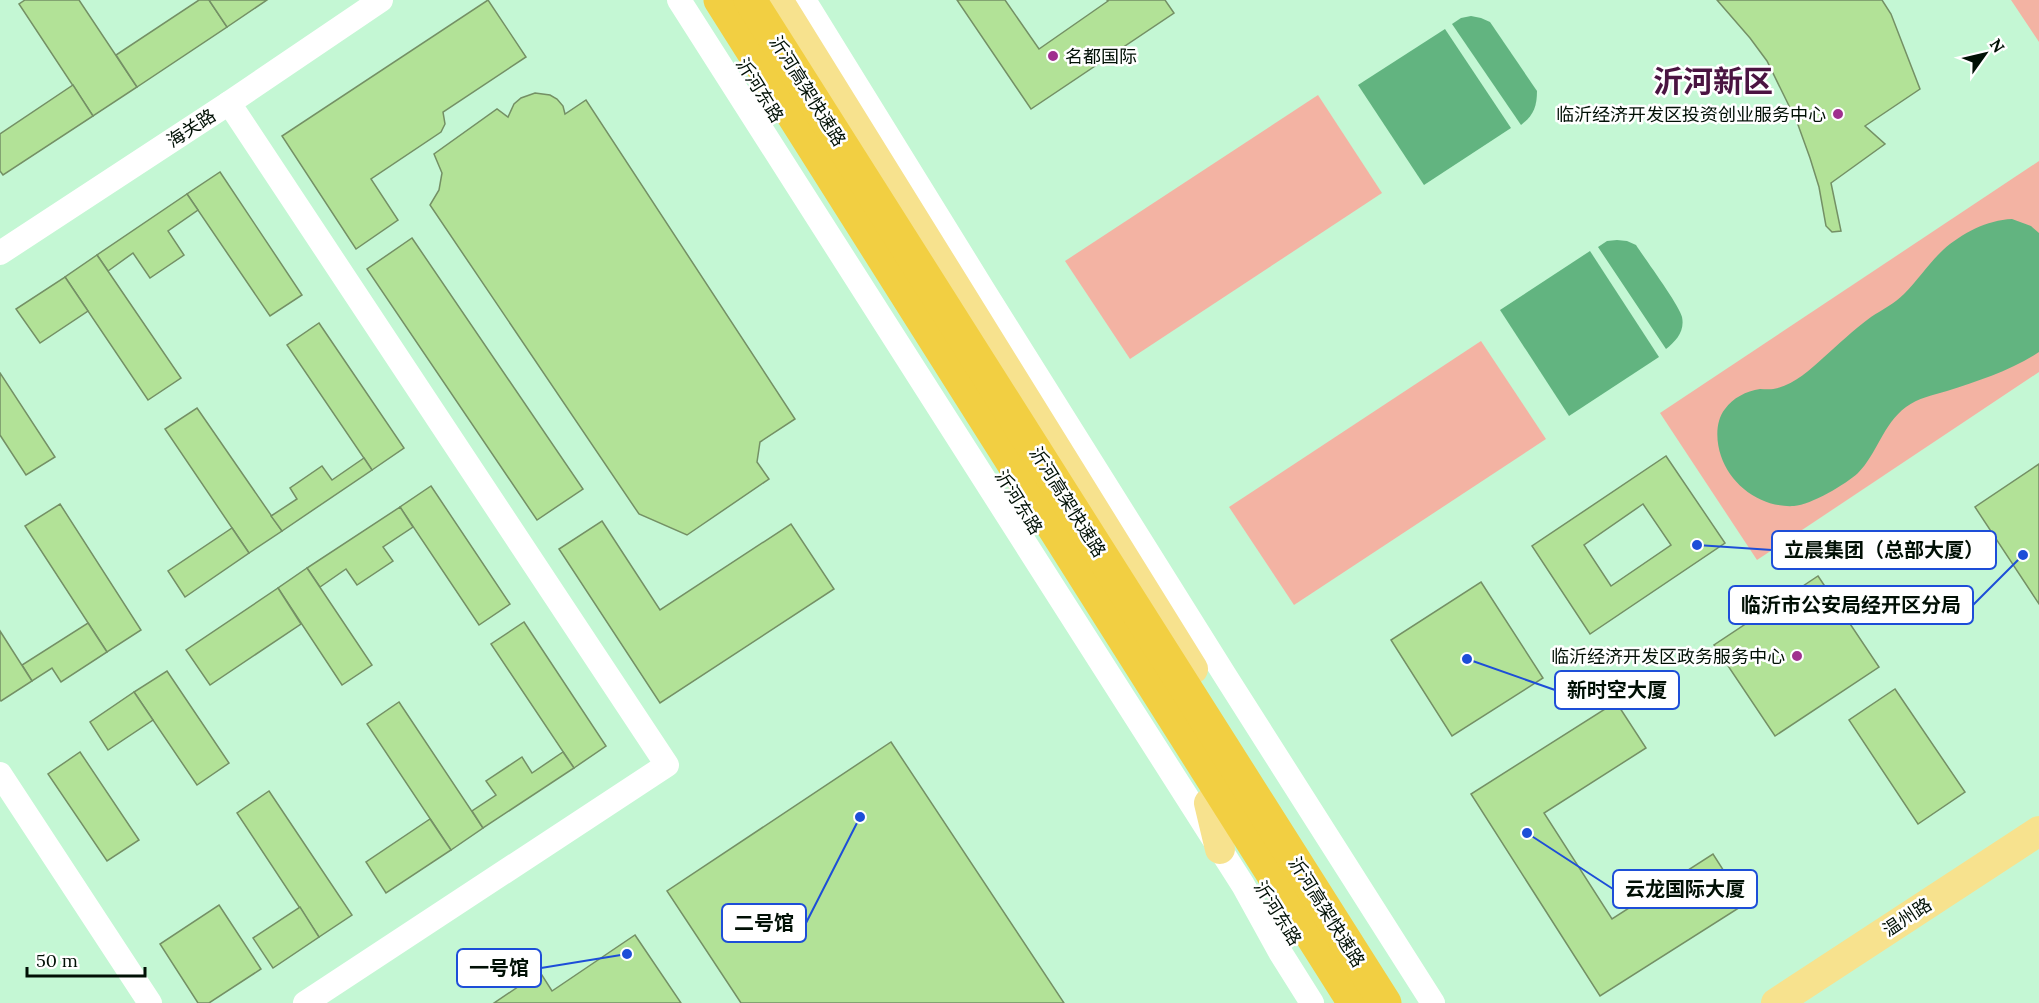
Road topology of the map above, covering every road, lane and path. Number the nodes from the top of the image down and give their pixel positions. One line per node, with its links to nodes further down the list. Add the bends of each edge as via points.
1 (381, 0): 8 (street, 海关路)
2 (679, 0): 13 (street)
3 (704, 0): 11 (main road, 沂河东路)
4 (720, 0): 14 (highway, 沂河高架快速路)
5 (750, 0): 14 (highway, 沂河高架快速路)
6 (778, 0): 23 (main road)
7 (804, 0): 24 (street, via 1155,566)
8 (230, 103): 9 (street, 海关路); 16 (street, via 667,765)
9 (0, 253)
10 (0, 774): 15 (street)
11 (1209, 803): 13 (main road); 18 (main road, 沂河东路)
12 (2039, 831): 25 (main road, 温州路)
13 (1220, 849): 17 (street)
14 (1330, 942): 19 (highway); 20 (highway, 沂河高架快速路); 21 (highway, 沂河高架快速路); 22 (highway)
15 (150, 1003)
16 (305, 1003)
17 (1312, 1003)
18 (1335, 1003)
19 (1347, 1003)
20 (1354, 1003)
21 (1385, 1003)
22 (1394, 1003)
23 (1400, 1003)
24 (1433, 1003)
25 (1776, 1003)

